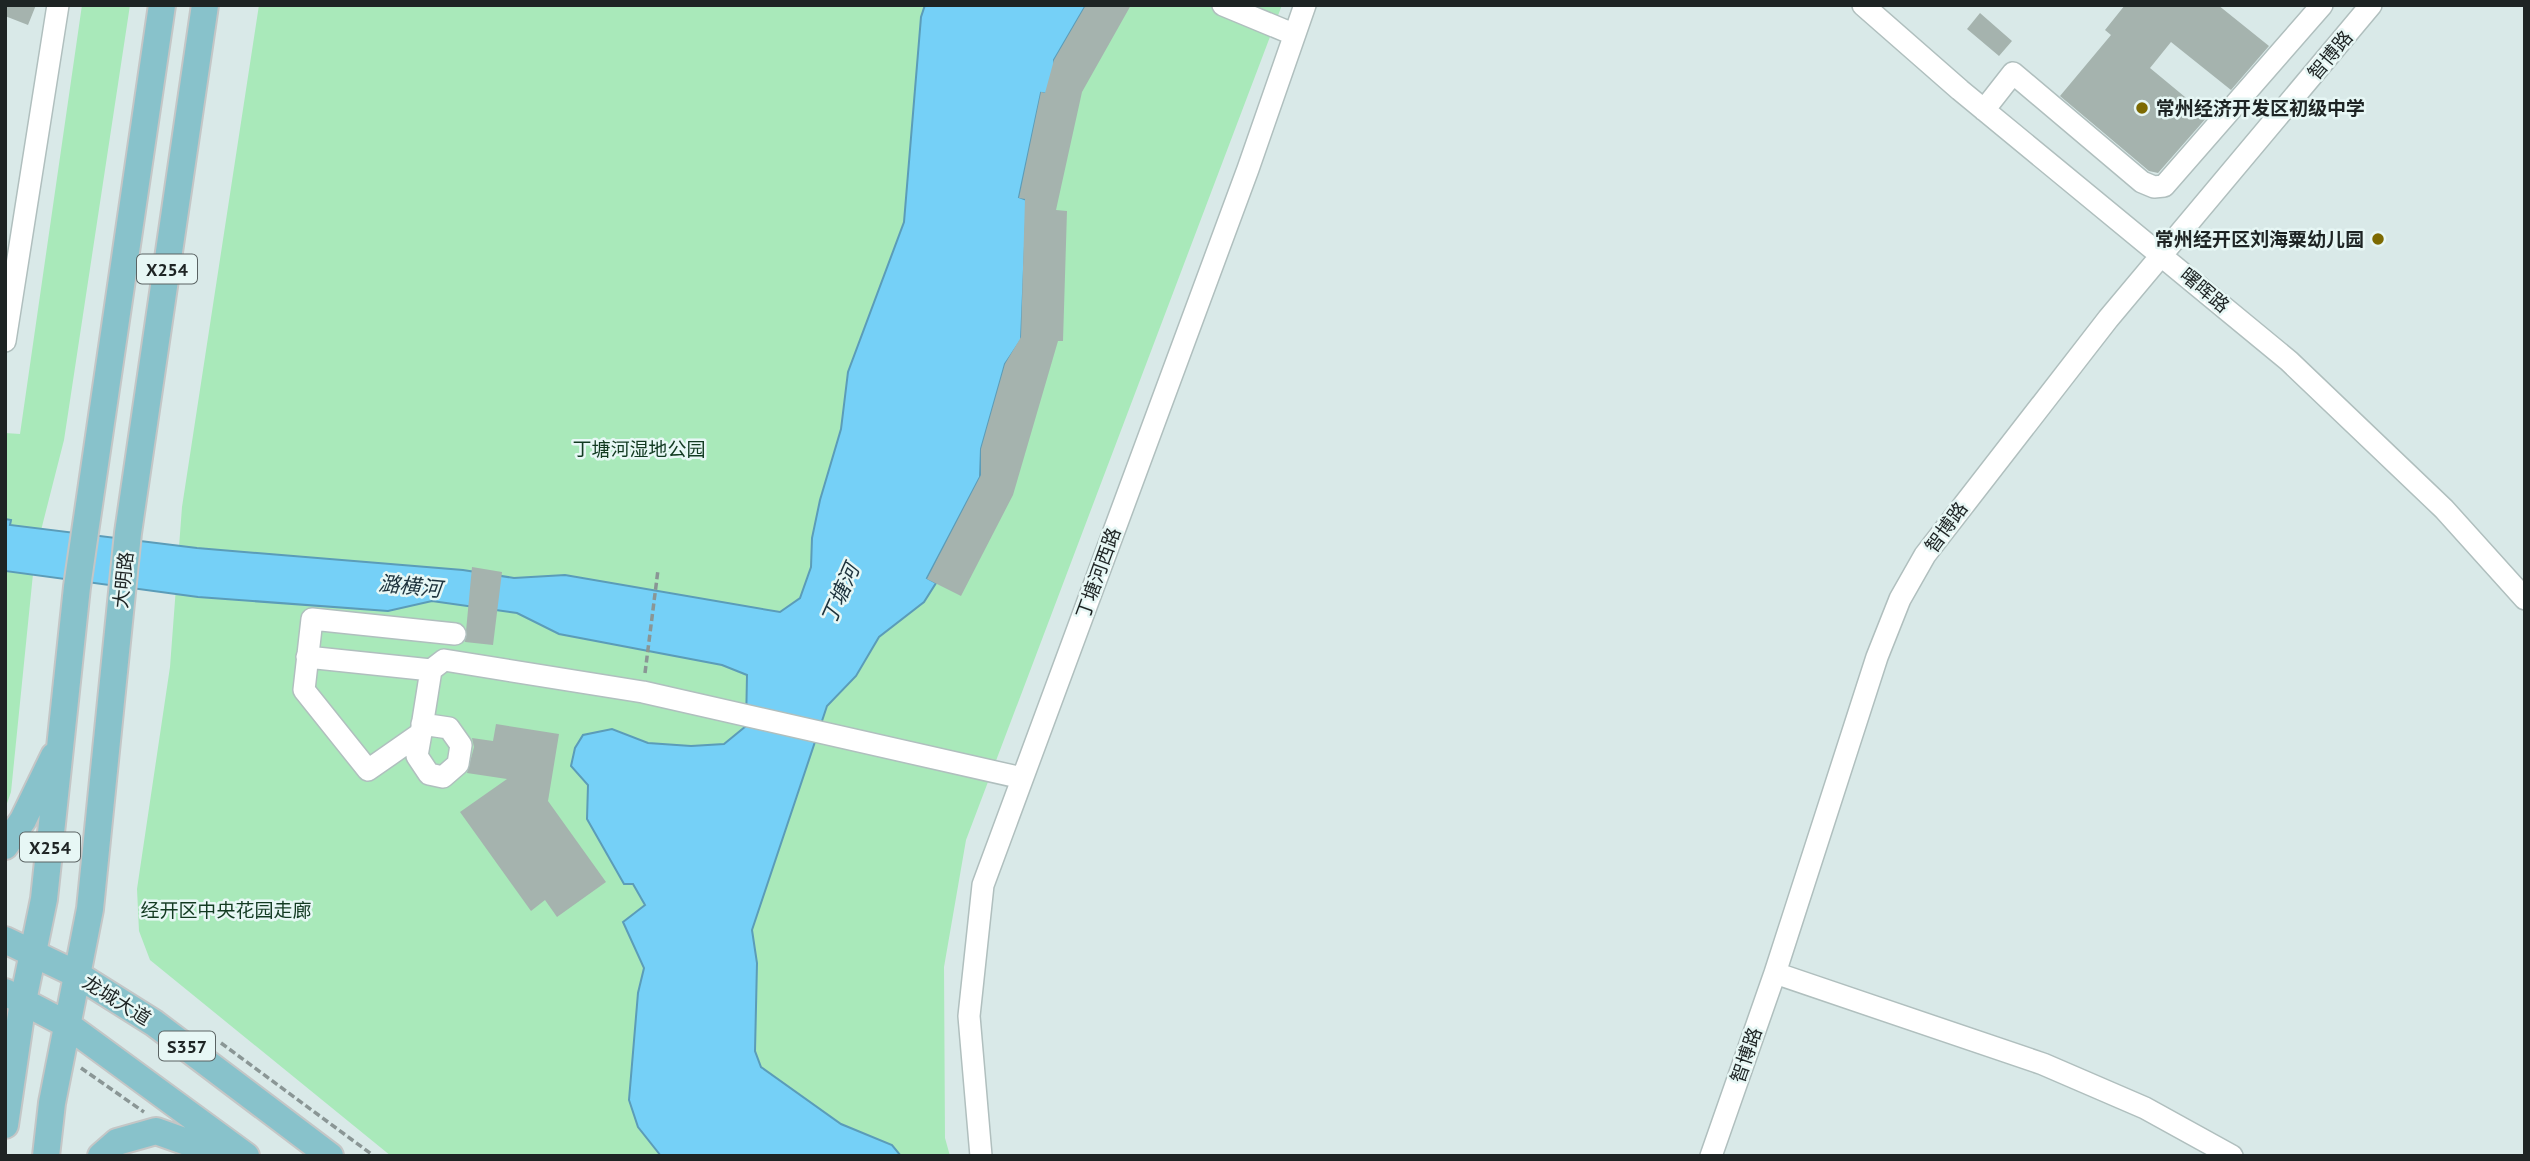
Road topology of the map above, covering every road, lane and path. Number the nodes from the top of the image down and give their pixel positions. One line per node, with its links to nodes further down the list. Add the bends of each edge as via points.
1 (58, 5): 12 (street)
2 (162, 5): 19 (main road, X254, via 77,587)
3 (205, 5): 25 (main road, 大明路 / X254, via 128,533 90,909)
4 (1223, 5): 9 (street)
5 (1304, 5): 9 (street, 丁塘河西路)
6 (1863, 5): 10 (street, 曙晖路)
7 (2322, 5): 10 (street, via 2164,186 2142,182 2013,73)
8 (2371, 5): 11 (street, 智博路)
9 (1293, 34): 20 (street, 丁塘河西路, via 1248,169)
10 (1984, 110): 11 (street, 曙晖路)
11 (2164, 256): 14 (street, 曙晖路, via 2290,361 2444,509); 24 (street, 智博路, via 2108,319 1951,517 1900,599)
12 (5, 341)
13 (658, 570): 17 (path)
14 (2525, 599)
15 (455, 634): 16 (street, via 312,620)
16 (307, 657): 18 (street); 18 (street, via 304,690 368,770 421,728)
17 (647, 658)
18 (431, 670): 20 (street, via 444,660 635,691)
19 (62, 738): 21 (main road, via 23,820); 23 (main road, X254, via 44,899)
20 (1022, 778): 36 (street, 丁塘河西路, via 983,886 968,1016)
21 (5, 846)
22 (5, 940): 23 (main road, S357)
23 (33, 954): 25 (main road, 龙城大道 / S357); 26 (main road, X254)
24 (1775, 973): 37 (street, 智博路); 38 (street, via 2043,1064 2145,1108)
25 (76, 974): 27 (main road, 大明路 / X254); 35 (main road, 龙城大道 / S357, via 154,1023)
26 (14, 997): 27 (main road, S357); 30 (main road, X254)
27 (66, 1024): 28 (main road, 大明路 / X254); 34 (main road, S357)
28 (60, 1055): 29 (path); 31 (main road, 大明路 / X254)
29 (153, 1118)
30 (5, 1125)
31 (46, 1156)
32 (100, 1156): 33 (main road, via 117,1142 156,1131)
33 (226, 1156)
34 (246, 1156)
35 (330, 1156)
36 (981, 1156)
37 (1711, 1156)
38 (2232, 1156)

